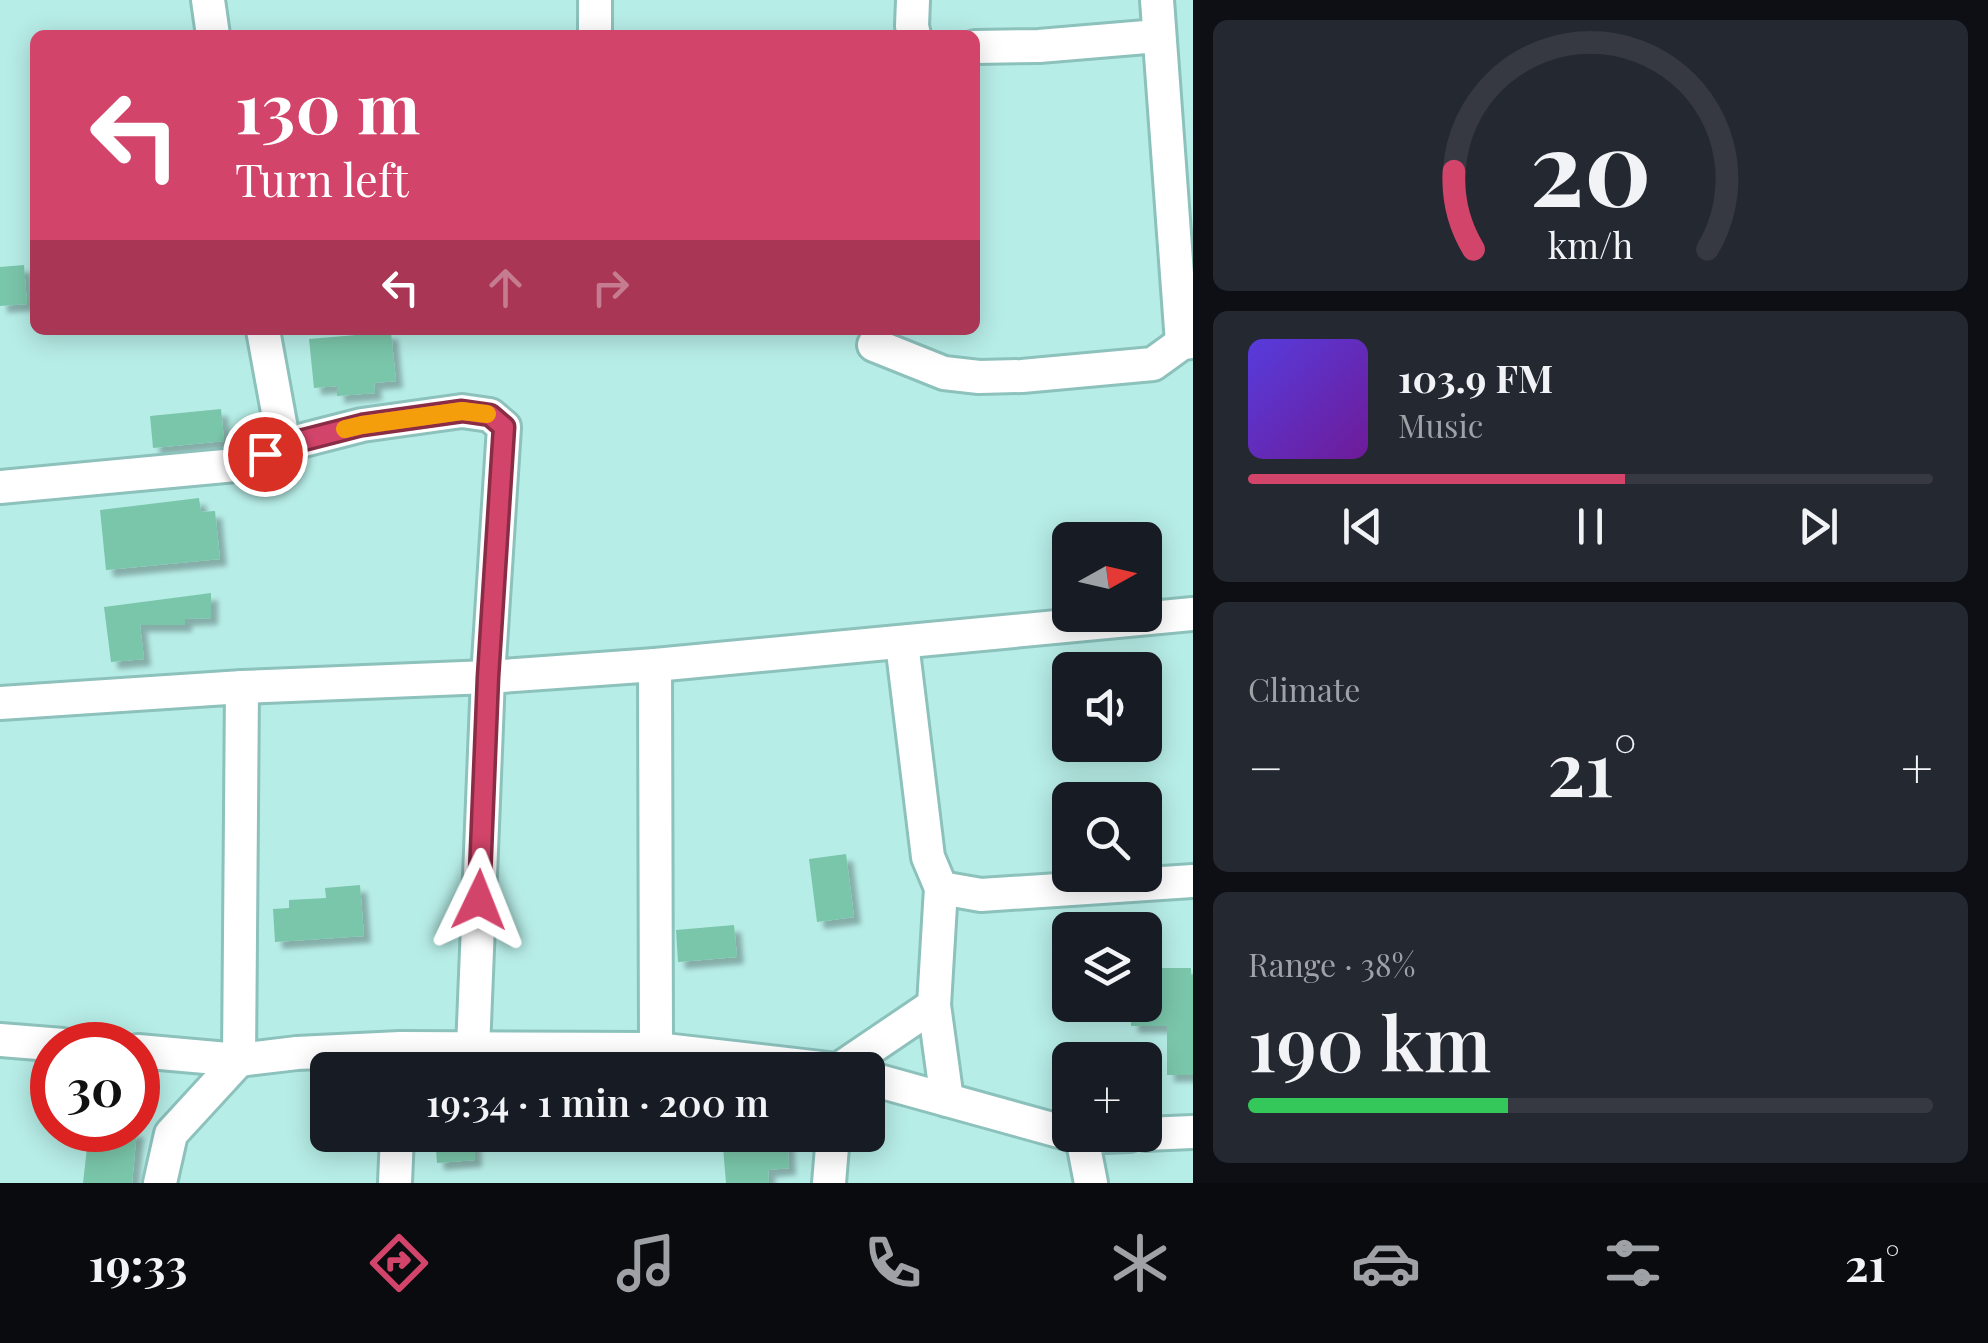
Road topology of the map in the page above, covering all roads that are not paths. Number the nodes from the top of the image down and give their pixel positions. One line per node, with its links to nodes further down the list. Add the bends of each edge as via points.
1 (208, 0): 5 (street)
2 (595, 0): 6 (street)
3 (913, 0): 7 (street)
4 (1156, 0): 8 (street)
5 (212, 30)
6 (594, 30)
7 (913, 30)
8 (1158, 36): 9 (street); 11 (street)
9 (980, 47)
10 (264, 335): 13 (street)
11 (1188, 343): 12 (street, via 1153,364 1022,376 944,373)
12 (874, 346)
13 (284, 445): 14 (street, via 246,464); 18 (street, via 362,425 462,411 490,415 504,427)
14 (0, 487)
15 (1193, 614): 16 (street)
16 (902, 643): 17 (street); 22 (street, via 928,857)
17 (655, 665): 18 (street); 27 (street)
18 (488, 677): 19 (street); 26 (street)
19 (242, 687): 20 (street); 33 (street)
20 (0, 703)
21 (1193, 881): 22 (street, via 981,895)
22 (940, 888): 23 (street)
23 (934, 1004): 30 (street); 35 (street)
24 (0, 1040): 25 (street)
25 (30, 1042)
26 (473, 1049): 27 (street); 28 (street)
27 (656, 1049): 29 (street)
28 (451, 1052)
29 (682, 1052)
30 (865, 1052)
31 (160, 1053): 33 (street)
32 (310, 1054): 33 (street)
33 (240, 1060): 42 (street, via 171,1134)
34 (885, 1083): 35 (street)
35 (947, 1100): 36 (street)
36 (1052, 1129)
37 (1193, 1132): 38 (street)
38 (1162, 1133)
39 (396, 1152): 43 (street)
40 (832, 1152): 44 (street)
41 (1081, 1152): 45 (street)
42 (160, 1183)
43 (395, 1183)
44 (829, 1183)
45 (1091, 1183)

